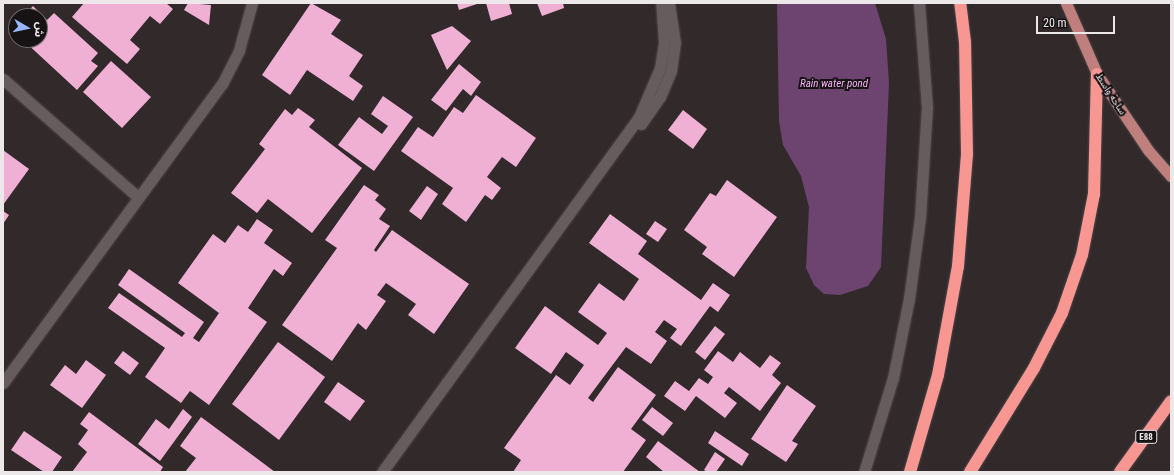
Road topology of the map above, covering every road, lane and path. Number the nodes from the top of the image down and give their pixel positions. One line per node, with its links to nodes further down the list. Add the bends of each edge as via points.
1 (252, 3): 11 (street, via 239,50 222,84)
2 (661, 3): 9 (street, via 664,42 660,68 651,94)
3 (669, 3): 9 (street, via 675,43 671,71 660,97 644,120)
4 (919, 3): 15 (street, via 927,107 920,218 909,299 893,378)
5 (960, 3): 16 (highway, via 965,42 967,154 958,266 938,375)
6 (1066, 3): 7 (main road, ساحة واسط)
7 (1097, 74): 10 (main road, ساحة واسط, via 1148,150); 17 (highway, via 1094,194 1082,255 1062,313 1034,368)
8 (3, 79): 11 (street)
9 (623, 140): 14 (street)
10 (1171, 176)
11 (138, 197): 12 (street)
12 (3, 384)
13 (1171, 401): 18 (highway, E88)
14 (382, 472)
15 (864, 472)
16 (910, 472)
17 (970, 472)
18 (1120, 472)

